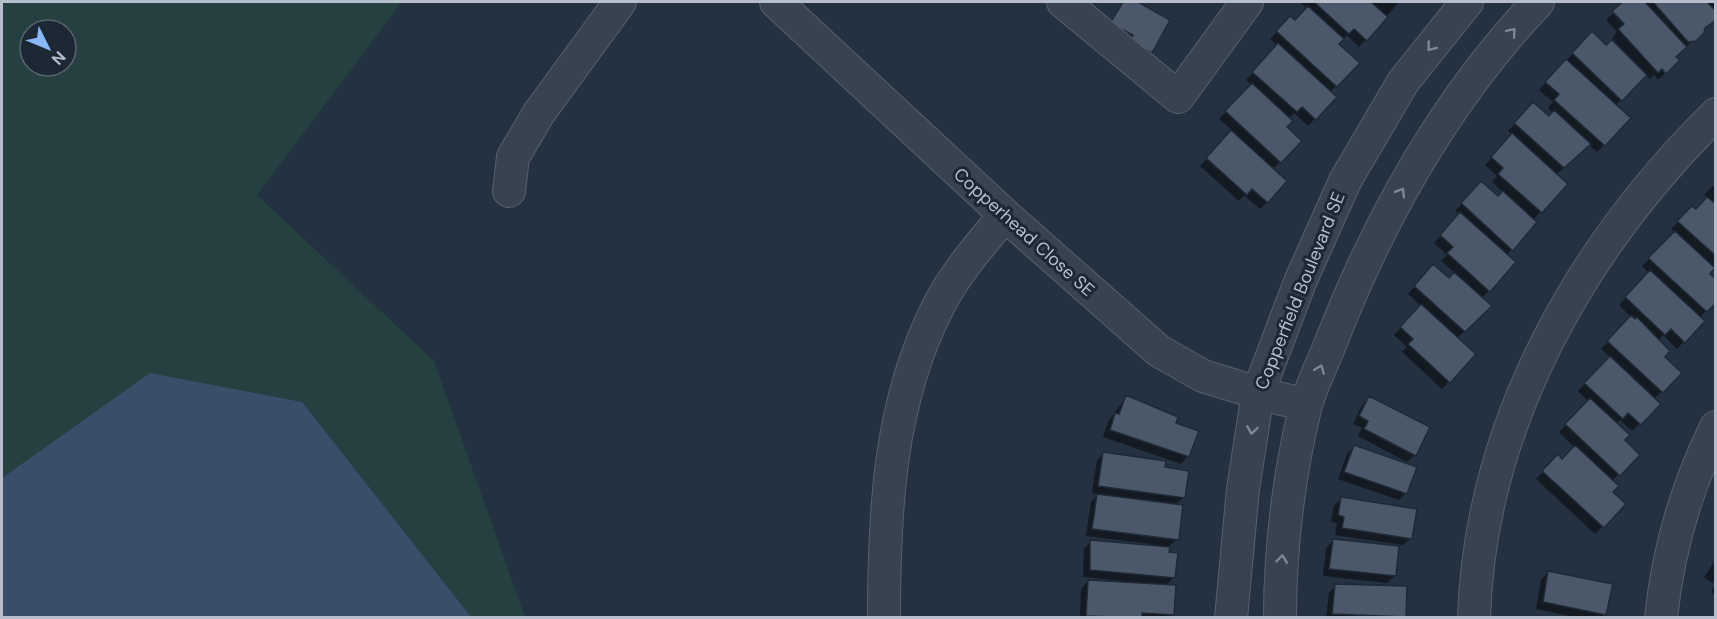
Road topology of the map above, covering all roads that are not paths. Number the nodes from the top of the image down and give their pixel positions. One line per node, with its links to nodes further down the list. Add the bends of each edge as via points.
1 (620, 2): 8 (street, via 518,148 513,157)
2 (776, 2): 9 (street, Copperhead Close SE)
3 (1063, 2): 4 (street, via 1178,97)
4 (1247, 2)
5 (1467, 2): 10 (street, Copperfield Boulevard SE, one-way to 10, via 1403,82 1345,181 1300,282)
6 (1538, 2): 11 (street, one-way to 6, via 1346,304 1394,204 1476,75)
7 (1716, 114): 16 (street, via 1676,153 1626,214 1573,291 1544,347 1506,442 1489,505 1480,547)
8 (509, 191)
9 (1005, 215): 10 (street, Copperhead Close SE, via 1159,351 1203,376); 13 (street, via 969,258 938,307 915,365 897,426 887,493)
10 (1258, 393): 11 (street, Copperhead Close SE); 14 (street, Copperfield Boulevard SE, one-way to 14, via 1243,489)
11 (1306, 405): 15 (street, one-way to 11, via 1280,577)
12 (1712, 445): 17 (street, via 1684,499)
13 (884, 618)
14 (1231, 618)
15 (1280, 618)
16 (1474, 618)
17 (1661, 618)

